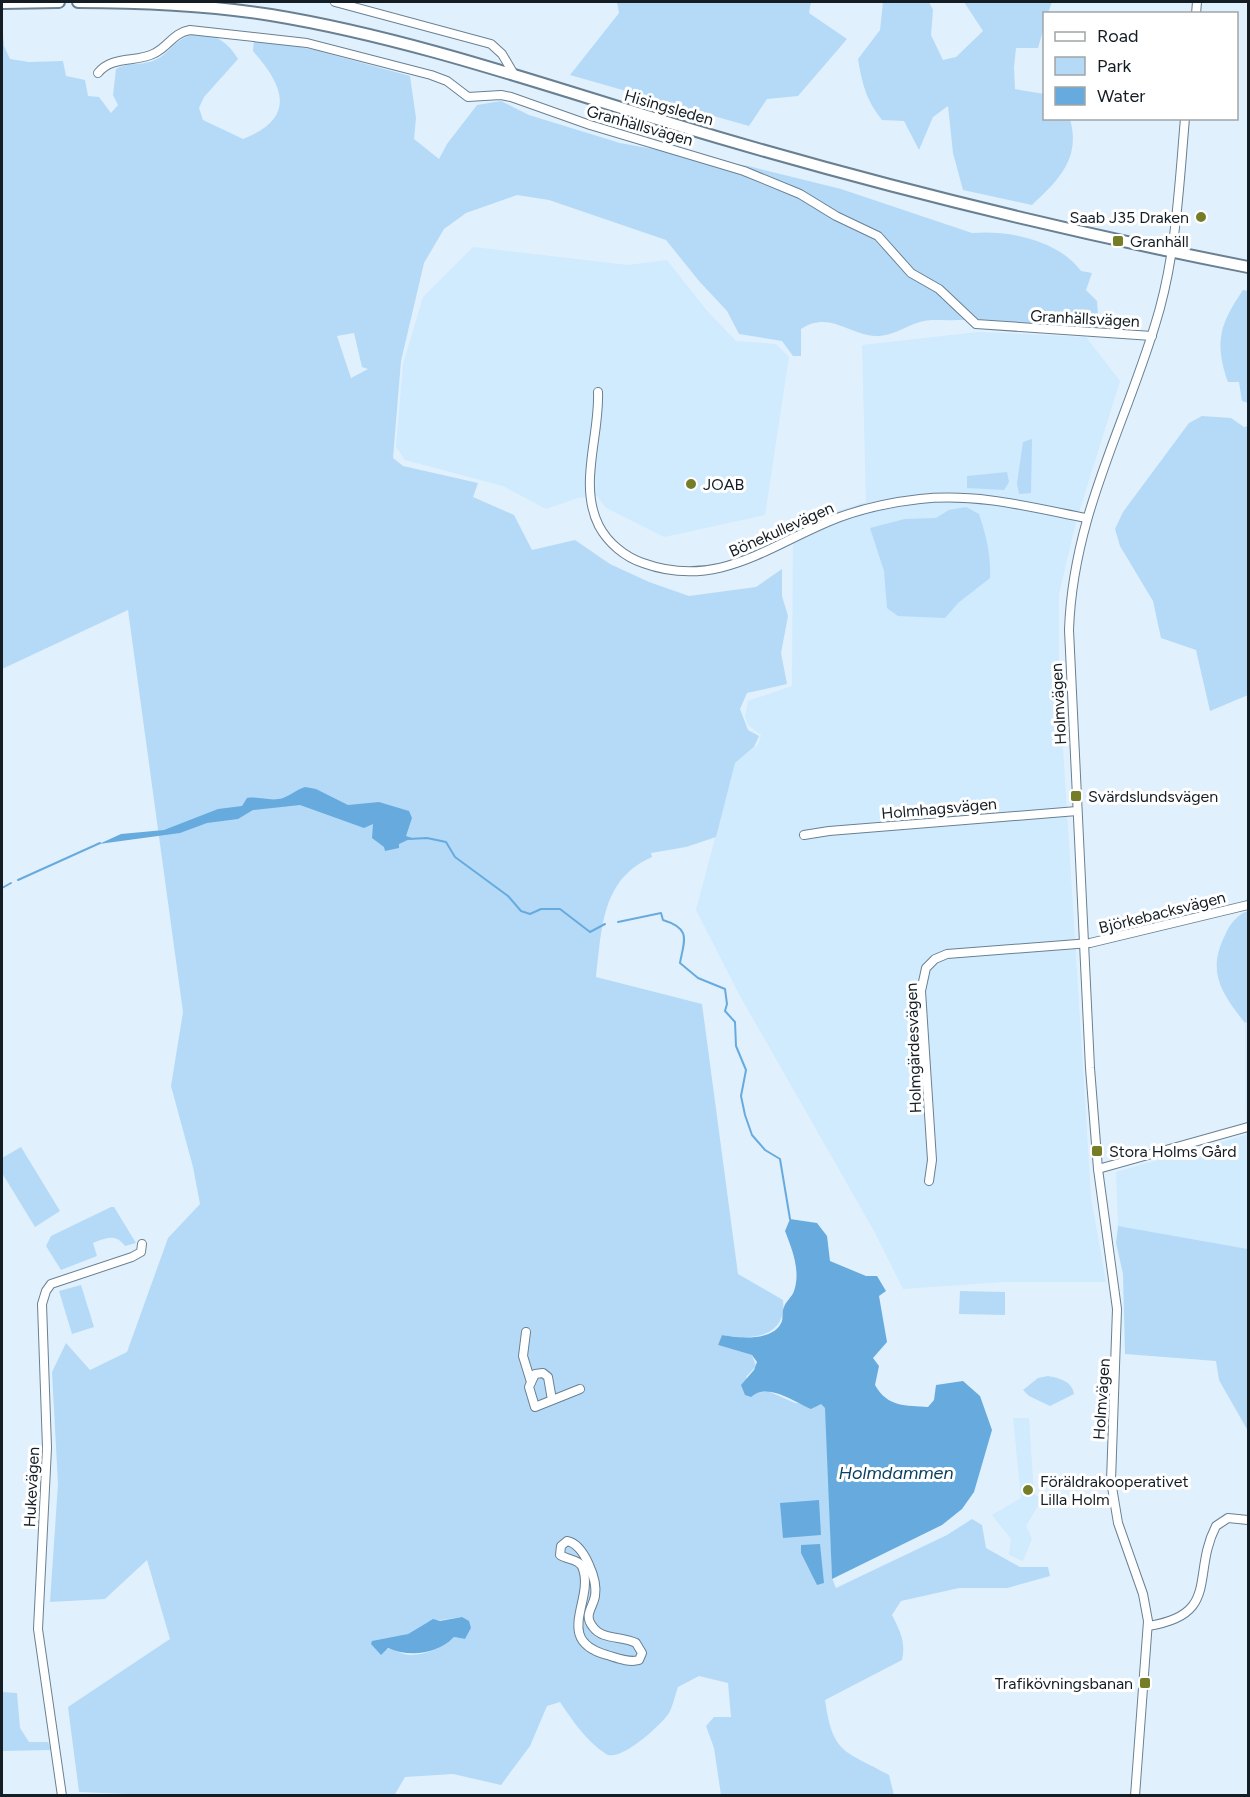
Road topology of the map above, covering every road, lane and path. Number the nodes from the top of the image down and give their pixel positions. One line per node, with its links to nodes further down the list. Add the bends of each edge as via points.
1 (51, 2): 2 (highway); 5 (highway)
2 (59, 2)
3 (78, 2): 7 (highway, Hisingsleden, via 174,5 270,15 378,38)
4 (335, 2): 7 (street, via 491,44)
5 (2, 3)
6 (98, 73): 11 (street, Granhällsvägen, via 112,63 156,53 174,35 190,30 308,43 431,75 447,81 468,97 511,97 744,171 800,194 878,236 911,273 939,289 976,324)
7 (515, 76): 9 (highway, Hisingsleden, via 915,192)
8 (1185, 120): 9 (street, Holmvägen)
9 (1171, 253): 10 (highway, Hisingsleden); 11 (street, Holmvägen)
10 (1248, 267)
11 (1152, 336): 13 (street, Holmvägen)
12 (598, 392): 13 (street, Bönekullevägen, via 599,417 589,484 594,516 619,550 651,566 699,571 731,566 843,516 919,499 993,500)
13 (1086, 518): 14 (street, Holmvägen, via 1072,574 1069,610)
14 (1077, 811): 15 (street, Holmhagsvägen); 17 (street, Holmvägen)
15 (804, 836)
16 (1248, 905): 17 (street, Björkebacksvägen)
17 (1082, 943): 19 (street, Holmvägen); 20 (street, Holmgärdesvägen, via 947,954 926,968 921,1000 932,1160)
18 (1248, 1127): 19 (street)
19 (1098, 1169): 28 (street, Holmvägen, via 1117,1309 1112,1494 1143,1594)
20 (928, 1180)
21 (142, 1244): 29 (street, Hukevägen, via 141,1252 132,1257 51,1284 42,1304 47,1448 38,1618)
22 (526, 1332): 23 (street, via 522,1356)
23 (531, 1382): 25 (street, via 532,1405 542,1406); 25 (street, via 535,1374 548,1377)
24 (580, 1389): 25 (street)
25 (552, 1400)
26 (1248, 1520): 28 (street, via 1228,1518 1216,1526 1198,1597 1190,1611 1174,1621)
27 (575, 1544): 27 (street, via 594,1583 596,1596 588,1612 590,1622 604,1635 636,1643 642,1653 639,1660 597,1652 584,1642 577,1620 583,1570 559,1550 567,1541)
28 (1148, 1626): 30 (street, Holmvägen)
29 (62, 1796)
30 (1135, 1796)

